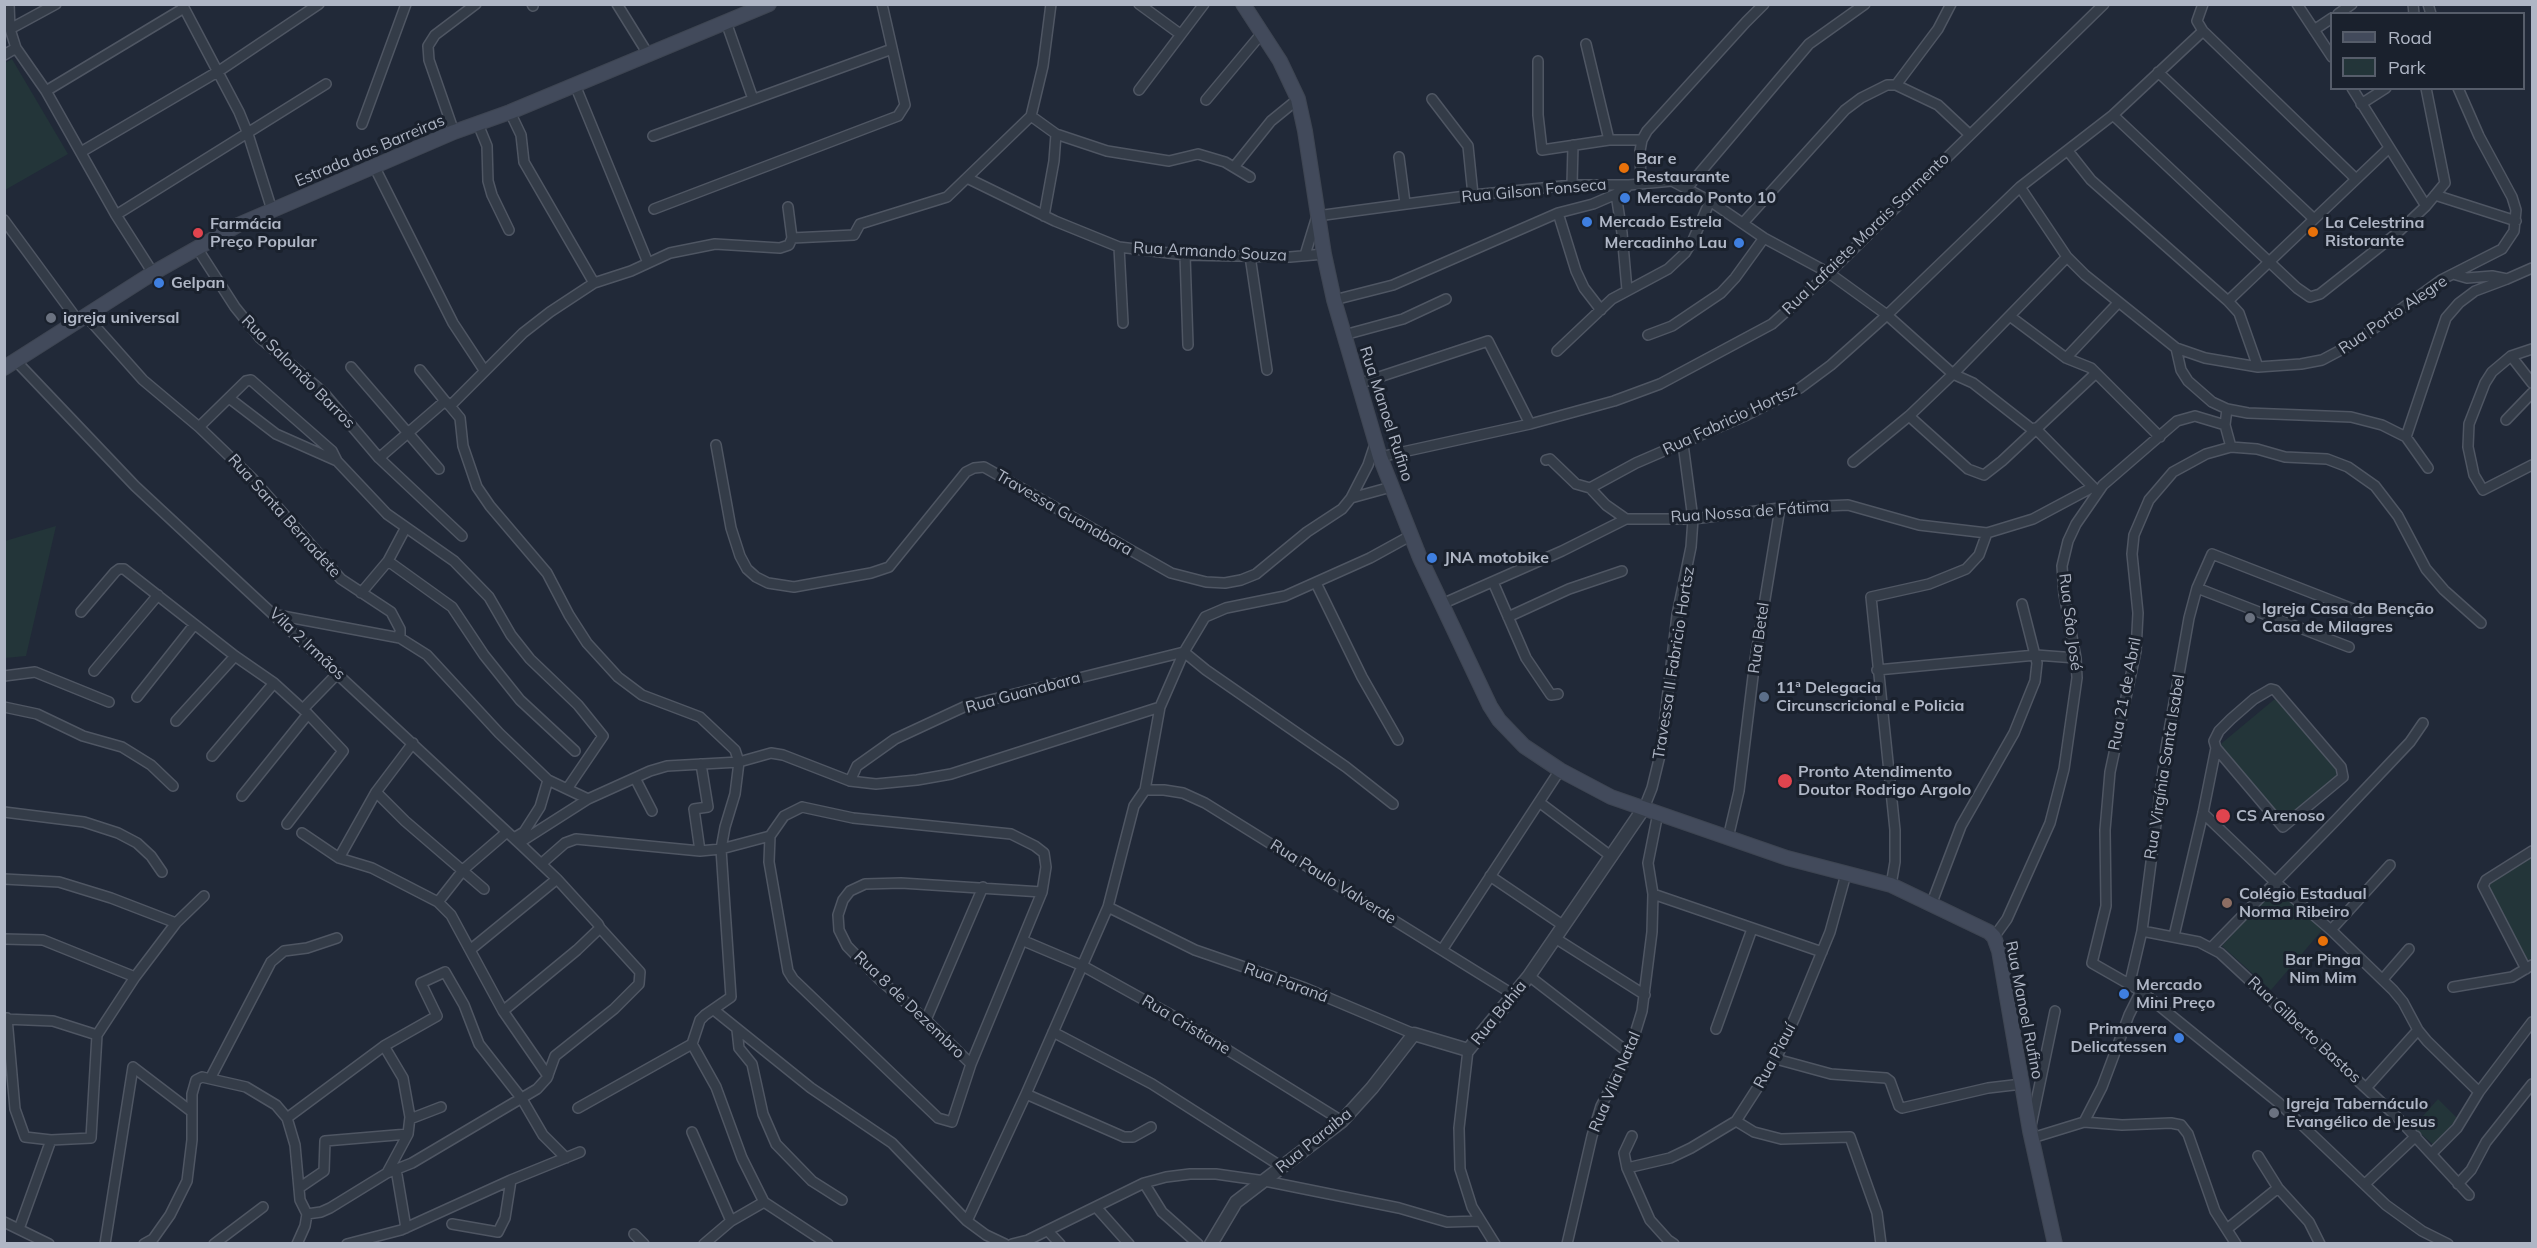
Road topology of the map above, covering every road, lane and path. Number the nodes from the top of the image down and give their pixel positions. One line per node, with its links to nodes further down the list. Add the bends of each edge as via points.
1 (9, 4): 22 (street)
2 (56, 4): 22 (street)
3 (319, 4): 34 (street)
4 (406, 4): 53 (street)
5 (617, 4): 30 (street)
6 (769, 4): 21 (main road, Estrada das Barreiras)
7 (882, 4): 29 (street)
8 (1052, 4): 52 (street)
9 (1139, 4): 26 (street)
10 (1204, 4): 26 (street)
11 (1243, 4): 25 (main road, Rua Manoel Rufino)
12 (1764, 4): 61 (street, via 1660,114)
13 (1865, 4): 76 (street, via 1809,45)
14 (1951, 4): 38 (street, via 1938,29)
15 (2104, 4): 58 (street, Rua Lafaiete Morais Sarmento)
16 (2203, 4): 24 (street, via 2197,21)
17 (2297, 4): 23 (street)
18 (183, 6): 34 (street); 44 (street)
19 (472, 6): 55 (street, via 435,35 428,52)
20 (2330, 19): 23 (street)
21 (726, 22): 30 (main road, Estrada das Barreiras); 45 (street)
22 (10, 29): 28 (street)
23 (2314, 30): 32 (street)
24 (2204, 31): 35 (street, Rua Fabricio Hortsz); 71 (street)
25 (1262, 33): 46 (main road, Rua Manoel Rufino); 48 (street)
26 (1180, 34): 39 (street)
27 (1586, 44): 60 (street)
28 (15, 48): 31 (street); 44 (street)
29 (892, 49): 45 (street); 84 (street, via 905,105 898,116)
30 (648, 54): 37 (main road, Estrada das Barreiras)
31 (4, 55)
32 (2330, 55)
33 (1538, 61): 62 (street, via 1541,149)
34 (219, 71): 56 (street); 65 (street)
35 (2158, 72): 51 (street, Rua Fabricio Hortsz); 90 (street)
36 (326, 84): 56 (street)
37 (575, 85): 50 (main road, Estrada das Barreiras); 105 (street)
38 (1896, 85): 58 (street, via 1946,110); 93 (street, via 1887,85 1845,110)
39 (1139, 90)
40 (2353, 90): 49 (street)
41 (2383, 90): 49 (street)
42 (2426, 90): 79 (street, via 2445,177)
43 (2459, 90): 92 (street, via 2512,197)
44 (46, 91): 65 (street)
45 (753, 99): 59 (street)
46 (1298, 99): 68 (street, via 1271,121); 89 (main road, Rua Manoel Rufino)
47 (1432, 99): 78 (street, via 1468,146)
48 (1206, 100)
49 (2361, 104): 63 (street)
50 (510, 112): 54 (main road, Estrada das Barreiras); 111 (street, via 521,135 524,162)
51 (2114, 115): 64 (street, Rua Fabricio Hortsz); 104 (street)
52 (1031, 116): 57 (street); 70 (street)
53 (362, 124)
54 (478, 124): 55 (main road, Estrada das Barreiras); 94 (street, via 487,146 492,195)
55 (454, 132): 67 (main road, Estrada das Barreiras)
56 (248, 134): 85 (street); 87 (street)
57 (1056, 134): 68 (street, via 1126,155 1169,160 1198,154); 88 (street)
58 (1969, 134): 108 (street, Rua Lafaiete Morais Sarmento)
59 (653, 136)
60 (1609, 140): 61 (street); 62 (street)
61 (1642, 140): 72 (street)
62 (1573, 145): 73 (street)
63 (2389, 148): 71 (street); 82 (street)
64 (2068, 151): 75 (street, Rua Fabricio Hortsz); 115 (street, via 2091,180)
65 (81, 152): 87 (street)
66 (1400, 157): 81 (street)
67 (374, 166): 85 (main road, Estrada das Barreiras); 134 (street, via 453,323)
68 (1234, 166): 69 (street)
69 (1250, 177)
70 (967, 178): 88 (street, Rua Armando Souza); 95 (street, via 947,198 860,224 854,235)
71 (2356, 179): 90 (street)
72 (1641, 184): 74 (street, Rua Gilson Fonseca); 76 (street, Rua Gilson Fonseca, via 1672,181)
73 (1572, 185): 74 (street, Rua Gilson Fonseca); 78 (street, Rua Gilson Fonseca)
74 (1629, 185): 77 (street)
75 (2020, 187): 103 (street, Rua Porto Alegre); 118 (street, Rua Fabricio Hortsz)
76 (1687, 188): 80 (street, Rua Gilson Fonseca)
77 (1616, 194): 86 (street); 112 (street)
78 (1473, 195): 81 (street, Rua Gilson Fonseca)
79 (2435, 195): 82 (street); 92 (street)
80 (1710, 201): 93 (street, Rua Gilson Fonseca); 112 (street, via 1685,253 1668,269)
81 (1405, 203): 89 (street, Rua Gilson Fonseca)
82 (2426, 206): 104 (street, via 2320,294 2310,297)
83 (788, 207): 95 (street)
84 (654, 209)
85 (272, 210): 98 (main road, Estrada das Barreiras)
86 (1558, 213): 114 (street, via 1393,285); 117 (street, via 1576,271)
87 (116, 215): 107 (street)
88 (1044, 216): 97 (street, Rua Armando Souza)
89 (1317, 216): 99 (main road, Rua Manoel Rufino); 101 (street)
90 (2313, 218): 104 (street)
91 (4, 220): 120 (street, Rua Santa Bernadete)
92 (2516, 221): 109 (street, Rua Porto Alegre, via 2502,249)
93 (1743, 223): 96 (street, Rua Gilson Fonseca)
94 (509, 230)
95 (792, 238): 105 (street, via 785,247 714,244 670,253)
96 (1764, 238): 108 (street, Rua Gilson Fonseca); 123 (street, via 1720,293 1672,326)
97 (1119, 247): 100 (street, Rua Armando Souza); 121 (street)
98 (197, 248): 107 (main road, Estrada das Barreiras); 157 (street, Rua Salomão Barros, via 260,338 323,392)
99 (1324, 254): 101 (street, Rua Armando Souza); 114 (main road, Rua Manoel Rufino)
100 (1185, 255): 102 (street, Rua Armando Souza); 124 (street)
101 (1305, 255): 102 (street, Rua Armando Souza)
102 (1250, 256): 135 (street)
103 (2067, 256): 116 (street, Rua Porto Alegre); 119 (street)
104 (2268, 262): 115 (street)
105 (648, 263): 111 (street)
106 (2532, 268): 110 (street)
107 (153, 273): 120 (main road, Estrada das Barreiras)
108 (1829, 273): 118 (street, Rua Gilson Fonseca); 146 (street, Rua Lafaiete Morais Sarmento, via 1772,324 1660,384)
109 (2453, 274): 110 (street); 132 (street, Rua Porto Alegre, via 2341,352 2301,364)
110 (2507, 279): 152 (street, via 2475,291 2446,318)
111 (594, 283): 134 (street, via 536,322)
112 (1627, 290): 117 (street)
113 (1446, 299): 122 (street, via 1403,319)
114 (1334, 300): 122 (main road, Rua Manoel Rufino)
115 (2228, 301): 132 (street, via 2239,313)
116 (2118, 303): 125 (street, Rua Porto Alegre); 129 (street)
117 (1601, 310): 127 (street)
118 (1887, 315): 137 (street, Rua Gilson Fonseca); 153 (street, Rua Fabricio Hortsz, via 1800,388)
119 (2011, 316): 129 (street); 137 (street)
120 (83, 319): 130 (main road, Estrada das Barreiras); 148 (street, Rua Santa Bernadete, via 143,380)
121 (1123, 323)
122 (1344, 335): 139 (main road, Rua Manoel Rufino)
123 (1648, 335)
124 (1188, 345)
125 (2176, 348): 132 (street, Rua Porto Alegre, via 2205,358); 143 (street, via 2188,381 2203,396)
126 (2532, 350): 128 (street)
127 (1557, 351)
128 (2511, 356): 138 (street); 161 (street, via 2485,383 2469,424 2470,462 2483,490)
129 (2066, 358): 136 (street)
130 (11, 365): 186 (street, Vila 2 Irmãos, via 135,486)
131 (351, 367): 150 (street)
132 (2258, 367)
133 (420, 370): 142 (street)
134 (484, 370): 142 (street)
135 (1267, 370)
136 (2096, 373): 149 (street); 151 (street)
137 (1953, 374): 144 (street); 149 (street, Rua Gilson Fonseca, via 1973,383)
138 (2532, 383)
139 (1358, 384): 146 (street, via 1486,341); 156 (main road, Rua Manoel Rufino)
140 (2532, 393): 145 (street)
141 (229, 398): 148 (street); 159 (street, via 276,434); 159 (street, via 246,381 255,382 332,451)
142 (447, 404): 150 (street); 214 (street, via 459,418 463,446 477,487 547,573 587,643 642,696 700,717 735,750)
143 (2227, 409): 147 (street); 152 (street, via 2298,417 2351,417 2382,425)
144 (1909, 416): 149 (street, via 1979,475 1990,472); 160 (street)
145 (2506, 420)
146 (1530, 424): 156 (street, Rua Lafaiete Morais Sarmento)
147 (2225, 425): 151 (street, Rua Sâo José, via 2203,417 2188,417 2177,421); 155 (street)
148 (199, 427): 180 (street, Rua Santa Bernadete, via 252,478 336,574)
149 (2034, 429): 166 (street, Rua Gilson Fonseca)
150 (409, 433): 157 (street); 163 (street)
151 (2160, 437): 166 (street, Rua Sâo José)
152 (2406, 437): 162 (street)
153 (1683, 444): 165 (street, Rua Fabricio Hortsz); 170 (street, Travessa II Fabricio Hortsz)
154 (716, 445): 167 (street, Travessa Guanabara, via 740,556 756,576 782,586 794,587 889,567 959,480 974,468 984,467 1171,573 1206,582 1225,583 1256,574)
155 (2231, 447): 188 (street, Rua 21 de Abril, via 2336,461 2356,472 2375,486 2398,516 2426,569); 283 (street, Rua 21 de Abril, via 2206,454 2173,472 2149,500 2134,535 2136,651 2110,772 2105,830 2106,906 2092,963)
156 (1377, 450): 164 (main road, Rua Manoel Rufino); 167 (street, Travessa Guanabara)
157 (379, 458): 173 (street, Rua Salomão Barros)
158 (1546, 460): 165 (street, via 1550,459 1576,484)
159 (337, 461): 171 (street)
160 (1853, 462)
161 (2532, 465)
162 (2428, 468)
163 (439, 469)
164 (1391, 487): 167 (street, Travessa Guanabara); 174 (main road, Rua Manoel Rufino)
165 (1590, 488): 169 (street)
166 (2095, 489): 172 (street, Rua Nossa de Fátima, via 2033,519); 195 (street, Rua Sâo José, via 2068,541 2062,566)
167 (1351, 498)
168 (1780, 508): 170 (street, Rua Nossa de Fátima); 172 (street, Rua Nossa de Fátima, via 1848,505 1919,525); 237 (street, Rua Betel, via 1755,660 1741,781)
169 (1626, 519): 170 (street, Rua Nossa de Fátima); 177 (street, Rua Nossa de Fátima)
170 (1693, 519): 228 (street, Travessa II Fabricio Hortsz, via 1661,751)
171 (405, 529): 175 (street); 221 (street, via 454,561 489,597 511,635 603,736)
172 (1987, 533): 196 (street, via 1979,555 1966,569 1929,584 1871,597)
173 (462, 536)
174 (1410, 536): 178 (street); 182 (main road, Rua Manoel Rufino)
175 (388, 561): 180 (street); 212 (street, via 452,607 520,700)
176 (1622, 571): 187 (street, via 1569,589)
177 (1493, 582): 182 (street, Rua Nossa de Fátima); 187 (street)
178 (1316, 583): 192 (street, via 1265,601 1214,611 1200,624); 209 (street)
179 (2197, 588): 185 (street, Rua Virgínia Santa Isabel, via 2212,554); 191 (street); 266 (street, Rua Virgínia Santa Isabel, via 2166,748)
180 (361, 593): 190 (street, Rua Santa Bernadete, via 392,612)
181 (158, 595): 184 (street, via 122,568); 189 (street); 197 (street)
182 (1442, 604): 216 (main road, Rua Manoel Rufino, via 1499,720 1524,746)
183 (2022, 604): 193 (street)
184 (81, 612)
185 (2361, 612)
186 (277, 615): 190 (street); 198 (street, Vila 2 Irmãos)
187 (1508, 617): 201 (street, via 1526,658 1551,695)
188 (2481, 622)
189 (195, 625): 194 (street); 202 (street)
190 (400, 639): 218 (street, via 427,655)
191 (2349, 647)
192 (1184, 652): 204 (street); 219 (street, Rua Guanabara, via 966,706 895,739 857,765); 227 (street)
193 (2036, 654): 195 (street); 196 (street); 259 (street, via 2037,671 2025,708 1960,826)
194 (235, 656): 200 (street); 207 (street)
195 (2076, 658): 270 (street, Rua Sâo José, via 2072,722 2050,823 2007,919)
196 (1877, 670): 252 (street, via 1895,830)
197 (94, 671)
198 (338, 673): 206 (street); 210 (street, Vila 2 Irmãos)
199 (4, 676): 203 (street, via 35,672)
200 (274, 683): 206 (street); 213 (street)
201 (1558, 694)
202 (137, 698)
203 (109, 702)
204 (1160, 707): 219 (street, via 951,774 876,784); 222 (street)
205 (4, 708): 220 (street, via 37,714 122,747 151,765)
206 (305, 712): 224 (street); 233 (street, via 343,750)
207 (176, 721)
208 (2423, 723): 251 (street, via 2410,742)
209 (1398, 740)
210 (413, 743): 223 (street); 236 (street, Vila 2 Irmãos)
211 (2216, 748): 211 (street, via 2214,741 2219,731 2254,699 2273,689 2340,767 2343,777 2283,827); 232 (street)
212 (575, 750)
213 (212, 756)
214 (739, 762): 215 (street); 219 (street, via 760,755 783,755); 238 (street)
215 (701, 764): 217 (street, via 667,766); 239 (street, via 708,807 694,809)
216 (1560, 770): 226 (street); 228 (main road, Rua Manoel Rufino, via 1611,797)
217 (635, 778): 225 (street); 229 (street)
218 (548, 780): 221 (street); 236 (street, via 540,807 524,832)
219 (850, 782)
220 (173, 786)
221 (567, 789): 225 (street)
222 (1145, 790): 260 (street, via 1134,806); 276 (street, Rua Paulo Valverde, via 1183,793 1205,803)
223 (376, 792): 242 (street); 245 (street, via 432,845)
224 (242, 796)
225 (588, 799): 236 (street)
226 (1539, 802): 241 (street); 248 (street)
227 (1393, 804)
228 (1644, 808): 231 (main road, Rua Manoel Rufino); 241 (street, Rua Bahia)
229 (652, 811)
230 (4, 812): 246 (street, via 84,822 118,833 137,843)
231 (1658, 813): 237 (main road, Rua Manoel Rufino); 256 (street, Rua Vila Natal, via 1648,863)
232 (2203, 813): 251 (street); 267 (street)
233 (287, 824)
234 (302, 833): 242 (street)
235 (770, 836): 238 (street); 255 (street, via 784,816 802,807 853,818 1011,834 1044,853); 305 (street, via 769,862 783,952 793,979 938,1118 948,1122 954,1119)
236 (514, 838): 243 (street, Vila 2 Irmãos); 245 (street)
237 (1728, 838): 247 (main road, Rua Manoel Rufino)
238 (721, 849): 239 (street); 288 (street, via 732,995)
239 (700, 851): 243 (street, via 576,839 565,843)
240 (2532, 851): 279 (street, via 2486,880 2483,886)
241 (1612, 857): 263 (street, Rua Bahia)
242 (339, 858): 258 (street, via 372,868)
243 (541, 864): 250 (street, Vila 2 Irmãos)
244 (2390, 865): 265 (street)
245 (464, 869): 254 (street); 258 (street)
246 (162, 872)
247 (1846, 874): 252 (main road, Rua Manoel Rufino); 277 (street, Rua Piauí)
248 (1490, 876): 263 (street); 276 (street)
249 (4, 879): 261 (street, via 59,882)
250 (557, 879): 262 (street, Vila 2 Irmãos); 275 (street)
251 (2274, 881): 265 (street); 273 (street)
252 (1891, 885): 259 (main road, Rua Manoel Rufino)
253 (983, 887): 255 (street, Rua 8 de Dezembro); 292 (street); 292 (street, Rua 8 de Dezembro, via 865,884 850,891 843,900 839,930 848,946)
254 (484, 889)
255 (1042, 892): 272 (street)
256 (1653, 894): 264 (street); 287 (street, Rua Vila Natal)
257 (204, 896): 261 (street)
258 (438, 902): 275 (street, via 451,915)
259 (1931, 905): 270 (main road, Rua Manoel Rufino, via 1976,924)
260 (1108, 907): 278 (street); 298 (street, Rua Paraná, via 1196,950 1305,988)
261 (176, 923): 281 (street)
262 (599, 926): 289 (street, via 577,950); 306 (street, Vila 2 Irmãos, via 640,972 639,984 555,1056)
263 (1564, 926): 269 (street, Rua Bahia)
264 (1752, 929): 277 (street); 294 (street)
265 (2331, 930): 282 (street)
266 (2142, 931): 267 (street, Rua Gilberto Bastos); 283 (street, Rua Virgínia Santa Isabel)
267 (2174, 936): 273 (street, Rua Gilberto Bastos)
268 (337, 938): 307 (street, via 284,951 271,962)
269 (1555, 938): 280 (street, Rua Bahia); 287 (street)
270 (1994, 938): 308 (main road, Rua Manoel Rufino)
271 (4, 939): 281 (street, via 42,940)
272 (1024, 941): 278 (street, Rua Cristiane); 305 (street)
273 (2212, 947): 310 (street, Rua Gilberto Bastos)
274 (2409, 949): 282 (street)
275 (470, 950): 289 (street)
276 (1442, 950): 286 (street, Rua Paulo Valverde)
277 (1822, 952): 304 (street, Rua Piauí)
278 (1083, 966): 297 (street); 319 (street, Rua Cristiane, via 1173,1016)
279 (2529, 967): 284 (street, via 2512,977)
280 (1528, 976): 286 (street, Rua Bahia); 303 (street)
281 (135, 977): 299 (street)
282 (2383, 979): 296 (street, via 2403,1002)
283 (2130, 982): 285 (street)
284 (2453, 987)
285 (2141, 991): 321 (street); 339 (street, via 2279,1103)
286 (1514, 995): 302 (street, Rua Bahia)
287 (1645, 995): 303 (street, Rua Vila Natal)
288 (714, 1010): 295 (street); 300 (street, via 700,1020)
289 (503, 1011): 306 (street)
290 (2055, 1011): 325 (street)
291 (6, 1018): 299 (street, via 53,1021); 328 (street, via 15,1109 25,1137)
292 (926, 1020): 305 (street, Rua 8 de Dezembro)
293 (2532, 1023): 311 (street)
294 (1716, 1029)
295 (737, 1030): 344 (street, via 740,1048 752,1064 763,1114 776,1144 812,1181); 350 (street, via 905,1155)
296 (2418, 1030): 310 (street); 311 (street)
297 (1053, 1032): 312 (street); 333 (street, via 1161,1089)
298 (1414, 1034): 302 (street, Rua Paraná); 319 (street, Rua Paraiba)
299 (97, 1035): 328 (street, via 91,1138)
300 (692, 1044): 315 (street); 345 (street, via 716,1087 742,1158)
301 (384, 1046): 313 (street, via 437,1016 421,983 445,972 464,1005 479,1044); 317 (street); 318 (street, via 403,1078)
302 (1468, 1050): 351 (street, Rua Bahia, via 1458,1149 1465,1190)
303 (1629, 1053): 377 (street, Rua Vila Natal, via 1601,1106)
304 (1776, 1059): 308 (street, via 1832,1074 1886,1078 1900,1107); 320 (street, Rua Piauí)
305 (971, 1064)
306 (548, 1076): 313 (street)
307 (211, 1077): 316 (street, via 196,1080); 317 (street, via 246,1087)
308 (2022, 1084): 325 (main road, Rua Manoel Rufino)
309 (2532, 1084): 340 (street)
310 (2366, 1088): 327 (street, Rua Gilberto Bastos)
311 (2479, 1092): 330 (street, via 2457,1128)
312 (1026, 1094): 322 (street, via 1124,1137 1133,1137); 350 (street)
313 (522, 1099): 332 (street, via 543,1135); 335 (street, via 412,1163)
314 (441, 1107): 318 (street)
315 (578, 1108)
316 (192, 1112): 360 (street, via 187,1181); 363 (street, via 133,1068)
317 (287, 1118): 341 (street, via 295,1144)
318 (410, 1119): 324 (street)
319 (1342, 1121): 333 (street, Rua Paraiba)
320 (1736, 1121): 334 (street, Rua Piauí, via 1670,1158); 378 (street, via 1754,1132 1781,1139 1850,1137 1877,1213)
321 (2084, 1122): 325 (street); 356 (street, via 2181,1125 2188,1134 2215,1211)
322 (1151, 1127)
323 (692, 1132): 349 (street)
324 (408, 1134): 335 (street); 341 (street, via 326,1141 324,1171)
325 (2031, 1134): 379 (main road, Rua Manoel Rufino)
326 (1632, 1136): 334 (street, via 1624,1153)
327 (2416, 1136): 330 (street, Rua Gilberto Bastos); 339 (street)
328 (51, 1140): 355 (street)
329 (580, 1152): 332 (street)
330 (2432, 1154): 340 (street, Rua Gilberto Bastos)
331 (2258, 1156): 342 (street)
332 (566, 1158): 336 (street)
333 (1282, 1167): 337 (street, Rua Paraiba)
334 (1627, 1168): 361 (street, via 1644,1211)
335 (391, 1171): 348 (street, via 330,1208); 354 (street)
336 (511, 1180): 353 (street, via 505,1218 498,1232); 354 (street)
337 (1265, 1181): 338 (street, via 1190,1174); 351 (street, via 1448,1222); 375 (street, Rua Paraiba, via 1236,1202)
338 (1144, 1184): 347 (street); 374 (street, via 1162,1212)
339 (2365, 1184): 358 (street)
340 (2458, 1184): 343 (street, Rua Gilberto Bastos)
341 (299, 1188): 348 (street)
342 (2278, 1188): 356 (street); 381 (street, via 2309,1222)
343 (2469, 1195)
344 (842, 1200)
345 (764, 1202): 349 (street); 369 (street)
346 (264, 1207): 364 (street)
347 (1096, 1207): 357 (street); 373 (street)
348 (307, 1214): 365 (street)
349 (731, 1221): 368 (street)
350 (967, 1221): 370 (street)
351 (1480, 1221): 376 (street, Rua Bahia)
352 (4, 1222): 355 (street)
353 (452, 1224)
354 (406, 1228): 366 (street)
355 (19, 1229): 362 (street)
356 (2227, 1229): 380 (street)
357 (1048, 1231): 371 (street); 372 (street)
358 (2422, 1231): 382 (street); 383 (street)
359 (634, 1234): 367 (street)
360 (151, 1242)
361 (1673, 1243)
362 (49, 1244)
363 (105, 1244)
364 (214, 1244)
365 (297, 1244)
366 (346, 1244)
367 (644, 1244)
368 (704, 1244)
369 (828, 1244)
370 (1005, 1244)
371 (1012, 1244)
372 (1060, 1244)
373 (1129, 1244)
374 (1198, 1244)
375 (1211, 1244)
376 (1495, 1244)
377 (1568, 1244)
378 (1881, 1244)
379 (2055, 1244)
380 (2236, 1244)
381 (2320, 1244)
382 (2427, 1244)
383 (2448, 1244)

